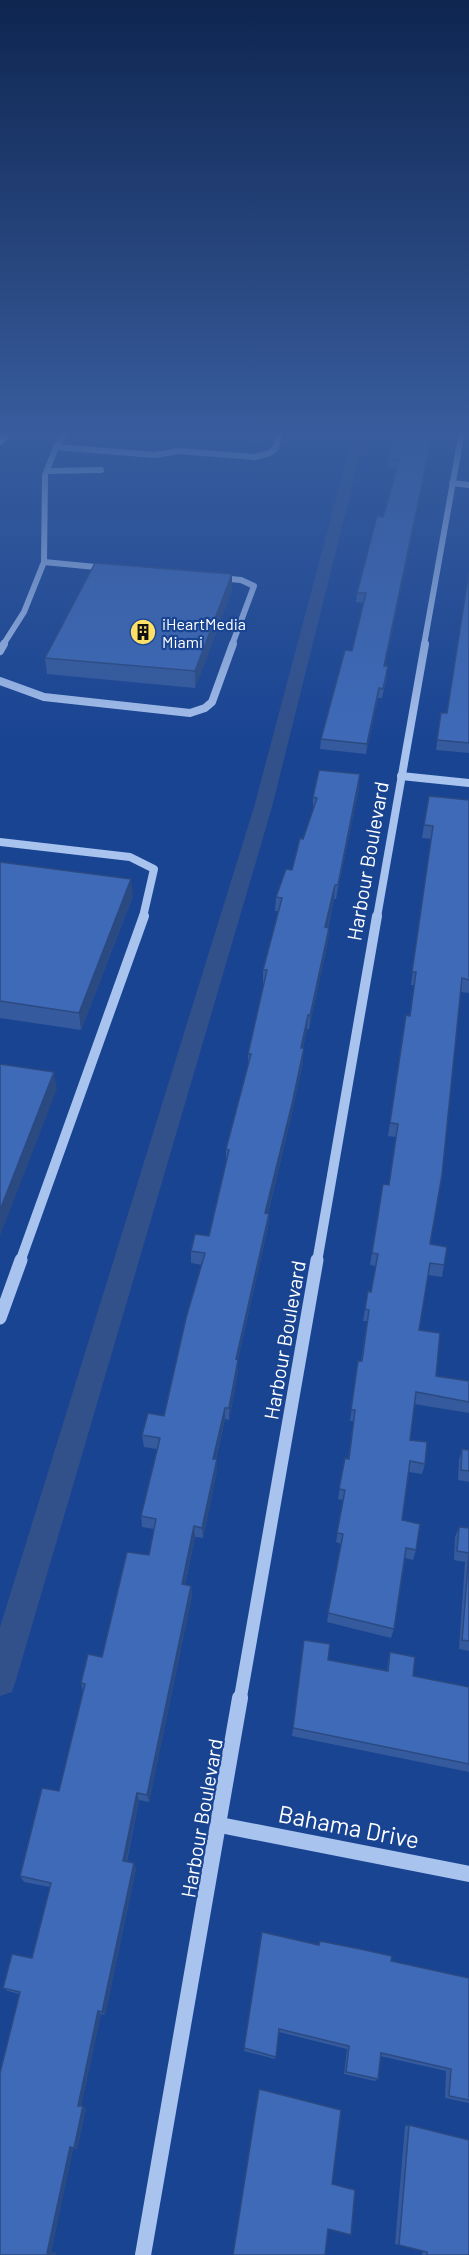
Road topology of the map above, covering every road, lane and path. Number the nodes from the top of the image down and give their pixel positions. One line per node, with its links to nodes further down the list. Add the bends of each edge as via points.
1 (45, 536): 3 (street)
2 (443, 536): 8 (street, Harbour Boulevard)
3 (44, 562): 4 (street); 6 (street, via 24,612)
4 (114, 568)
5 (207, 577): 7 (street, via 242,580 254,586 212,702 205,708 190,713 44,697)
6 (0, 651)
7 (0, 681)
8 (401, 776): 9 (street); 12 (street, Harbour Boulevard)
9 (469, 783)
10 (0, 842): 11 (street, via 130,857 154,869 147,907)
11 (0, 1318)
12 (220, 1825): 13 (street, Bahama Drive); 14 (street, Harbour Boulevard)
13 (469, 1874)
14 (143, 2255)

